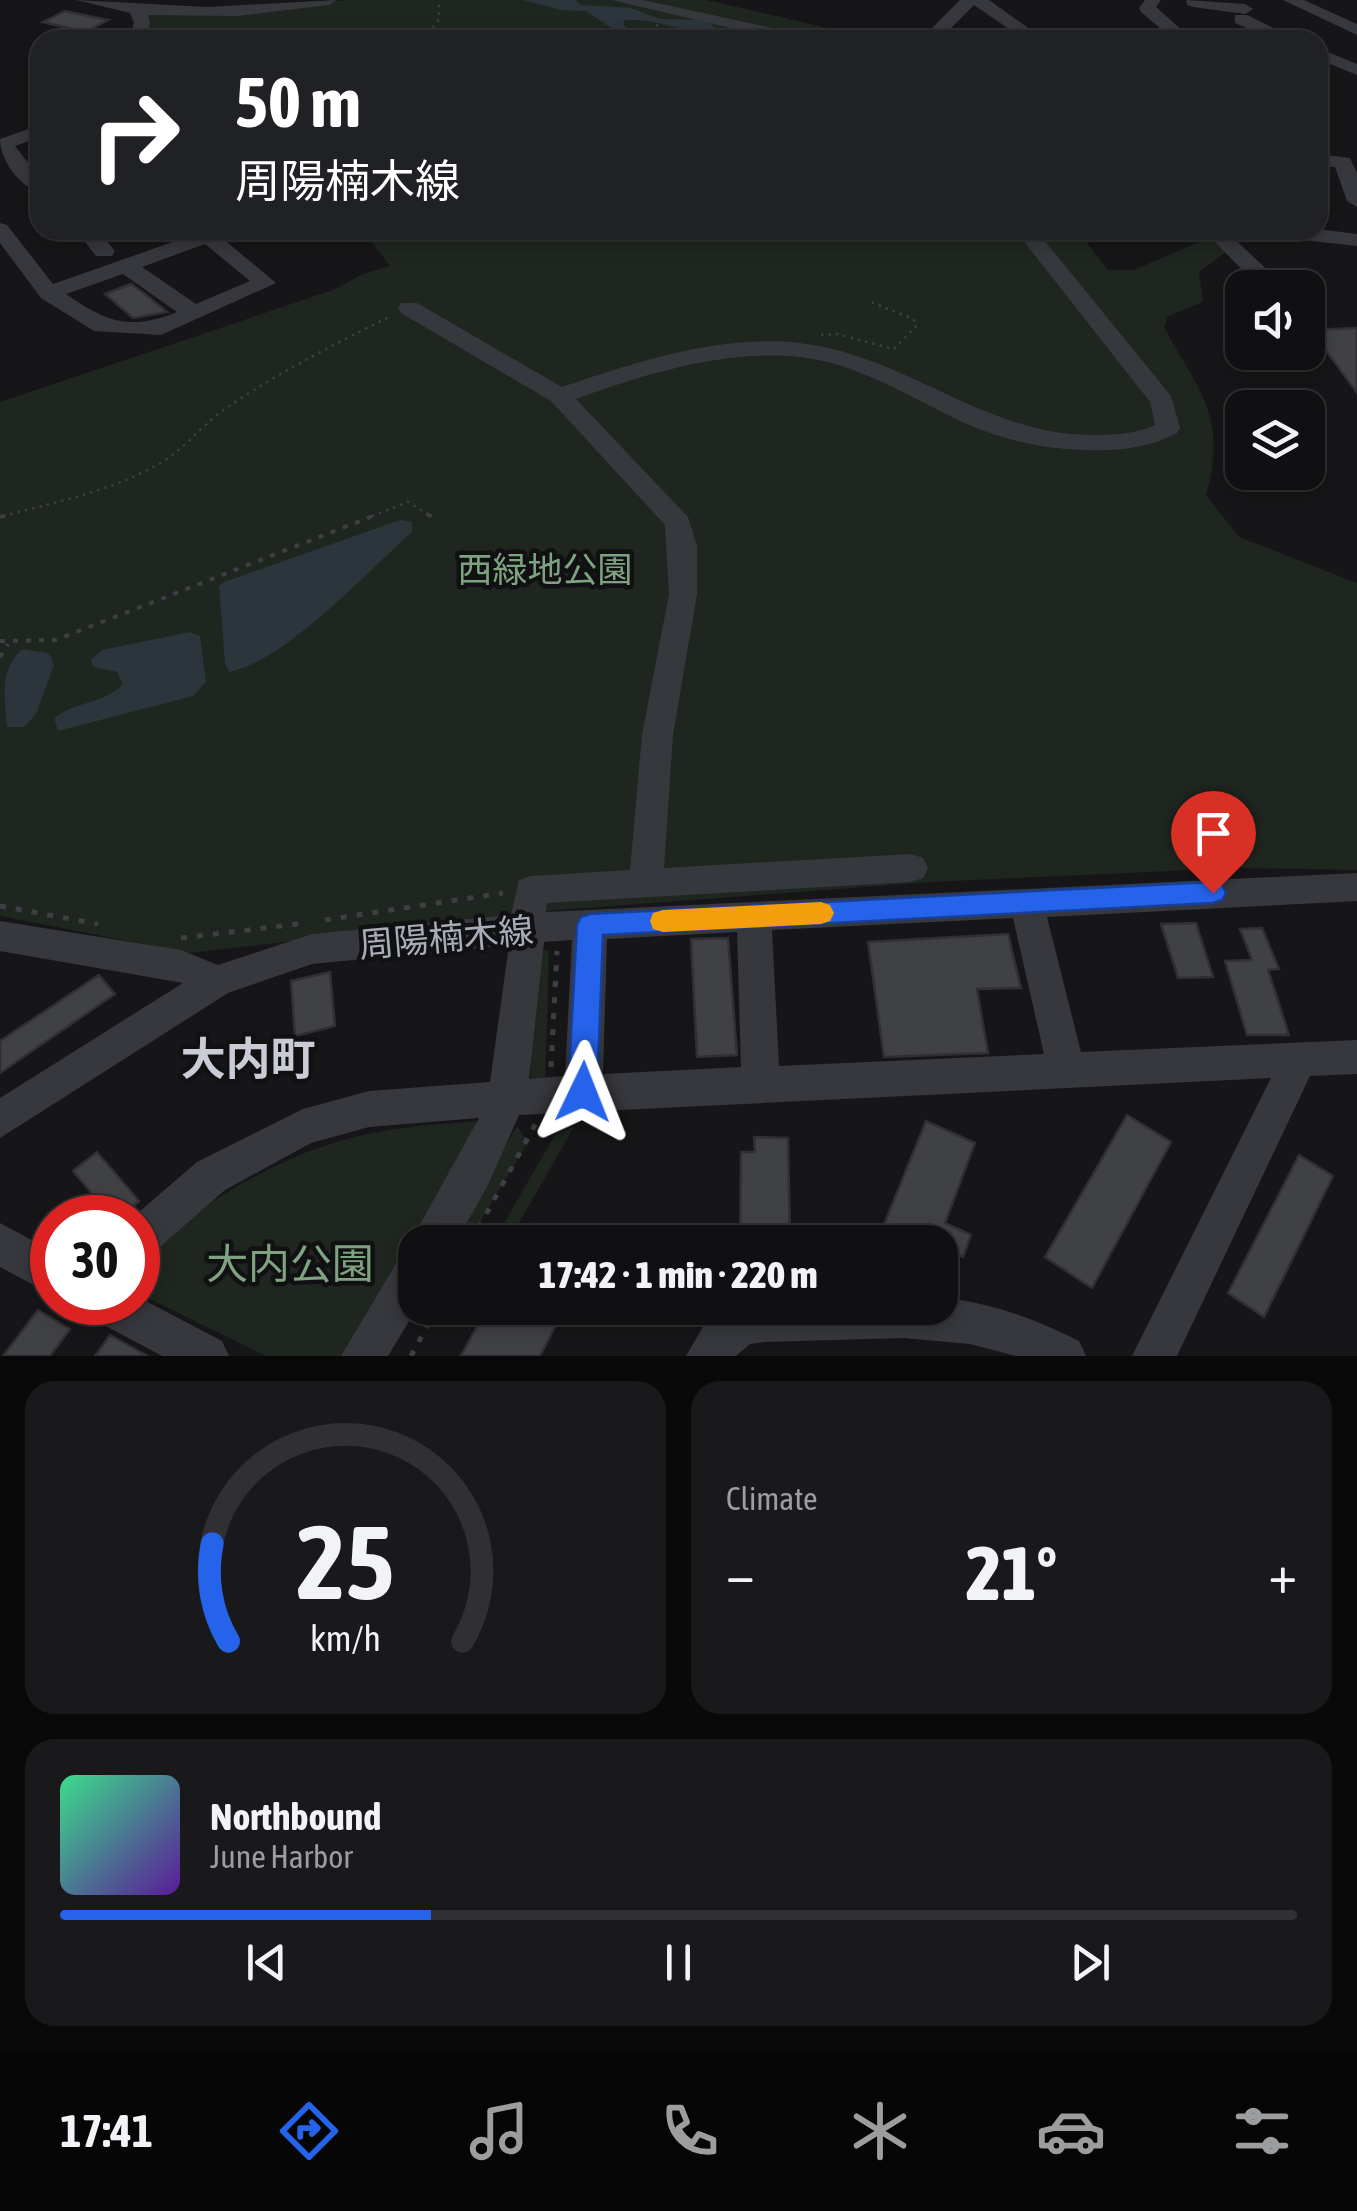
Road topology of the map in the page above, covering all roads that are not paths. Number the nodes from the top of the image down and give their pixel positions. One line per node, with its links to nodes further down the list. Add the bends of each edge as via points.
1 (84, 0): 10 (street)
2 (330, 0): 10 (street, via 231,12)
3 (620, 0): 12 (street)
4 (969, 0): 13 (street)
5 (978, 0): 14 (street)
6 (1152, 0): 15 (street, via 1147,8)
7 (1291, 0): 17 (street)
8 (1193, 2): 9 (street)
9 (1245, 9): 16 (street)
10 (138, 11): 11 (street)
11 (140, 30)
12 (759, 30)
13 (939, 30)
14 (1021, 30)
15 (1172, 30)
16 (1275, 30)
17 (1357, 30)
18 (1328, 57): 19 (street)
19 (1357, 70)
20 (30, 135): 21 (street)
21 (2, 145): 23 (street)
22 (1328, 161): 24 (street, via 1343,162)
23 (30, 179)
24 (1357, 201)
25 (0, 229): 36 (street)
26 (1328, 237): 32 (street)
27 (95, 240): 33 (street)
28 (197, 240): 34 (street)
29 (213, 240): 38 (street, via 265,283)
30 (1033, 240): 39 (street, via 1162,400 1168,428 1119,441 1045,444 978,423 875,370 798,350 626,372)
31 (1223, 240): 35 (street)
32 (1357, 240)
33 (104, 251)
34 (125, 265): 36 (street); 38 (street)
35 (1254, 270)
36 (49, 293): 38 (street, via 94,324 153,330)
37 (409, 308): 39 (street)
38 (194, 313)
39 (560, 396): 41 (street, via 678,523 685,546 656,748)
40 (912, 868): 41 (street)
41 (646, 884): 46 (street, via 533,890)
42 (1357, 886): 43 (street, 周陽楠木線)
43 (1027, 905): 44 (street, 周陽楠木線); 51 (street)
44 (754, 916): 45 (street, 周陽楠木線); 52 (street)
45 (590, 925): 46 (street, 周陽楠木線); 53 (street)
46 (527, 928): 48 (street, 周陽楠木線, via 312,949); 54 (street)
47 (0, 936): 48 (street, via 181,964)
48 (216, 980): 55 (street, 周陽楠木線)
49 (1357, 1057): 50 (street)
50 (1300, 1058): 51 (street); 66 (street)
51 (1066, 1070): 52 (street)
52 (761, 1086): 53 (street)
53 (583, 1092): 54 (street)
54 (505, 1098): 56 (street, via 369,1109 303,1126 211,1176); 57 (street)
55 (0, 1120)
56 (160, 1219)
57 (444, 1225)
58 (0, 1244): 59 (street)
59 (30, 1261)
60 (398, 1299): 63 (street)
61 (148, 1325): 62 (street)
62 (208, 1356)
63 (363, 1356)
64 (708, 1356): 65 (street, via 744,1324 878,1316 972,1320 1036,1339)
65 (1064, 1356)
66 (1154, 1356)

